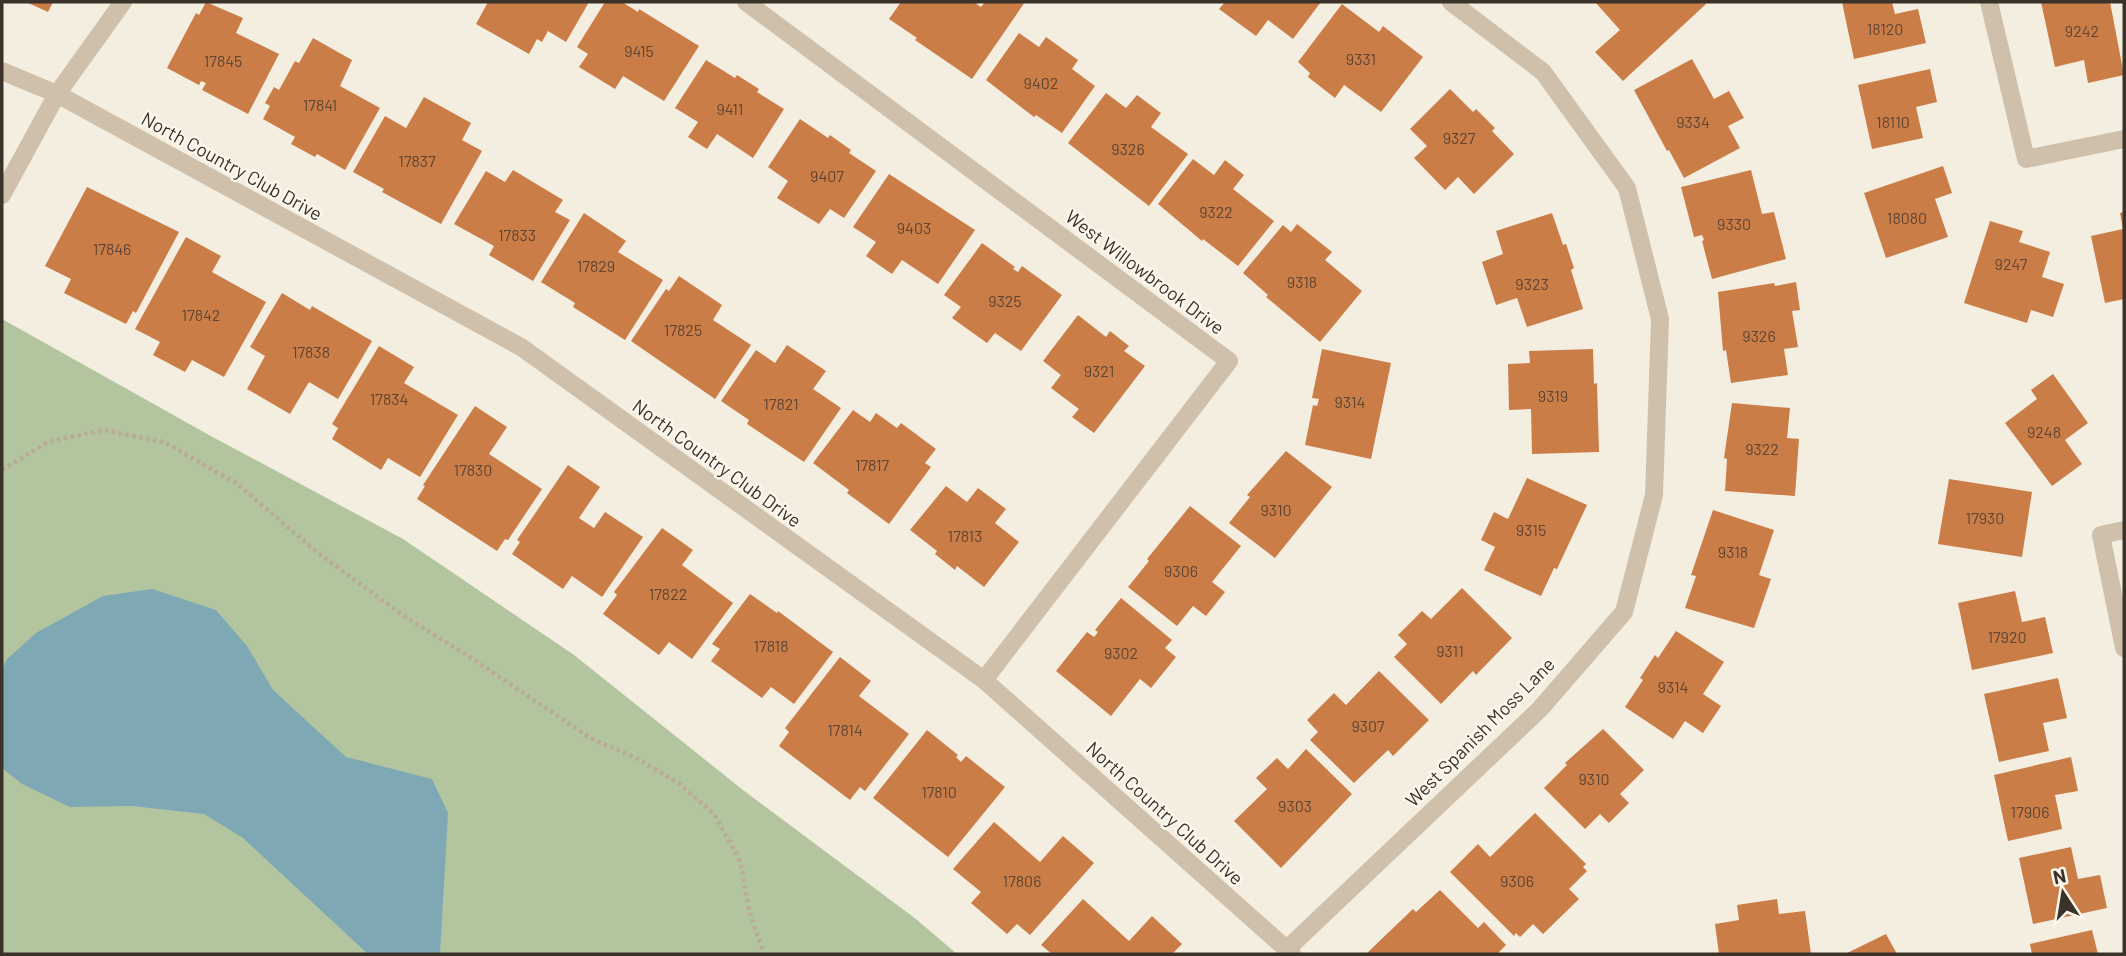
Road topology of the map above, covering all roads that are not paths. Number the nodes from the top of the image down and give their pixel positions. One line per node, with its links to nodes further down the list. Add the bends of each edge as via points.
1 (123, 2): 6 (street)
2 (746, 2): 11 (street, West Willowbrook Drive, via 1229,360)
3 (1451, 2): 12 (street, West Spanish Moss Lane, via 1543,72 1627,188 1660,319 1654,495 1624,612 1540,709)
4 (1989, 2): 7 (street, via 2026,159)
5 (2, 71): 6 (street, North Country Club Drive)
6 (57, 94): 8 (street); 11 (street, North Country Club Drive, via 521,347)
7 (2124, 139)
8 (2, 195)
9 (2124, 530): 10 (street, via 2101,535)
10 (2124, 648)
11 (984, 680): 12 (street, North Country Club Drive)
12 (1289, 951)

